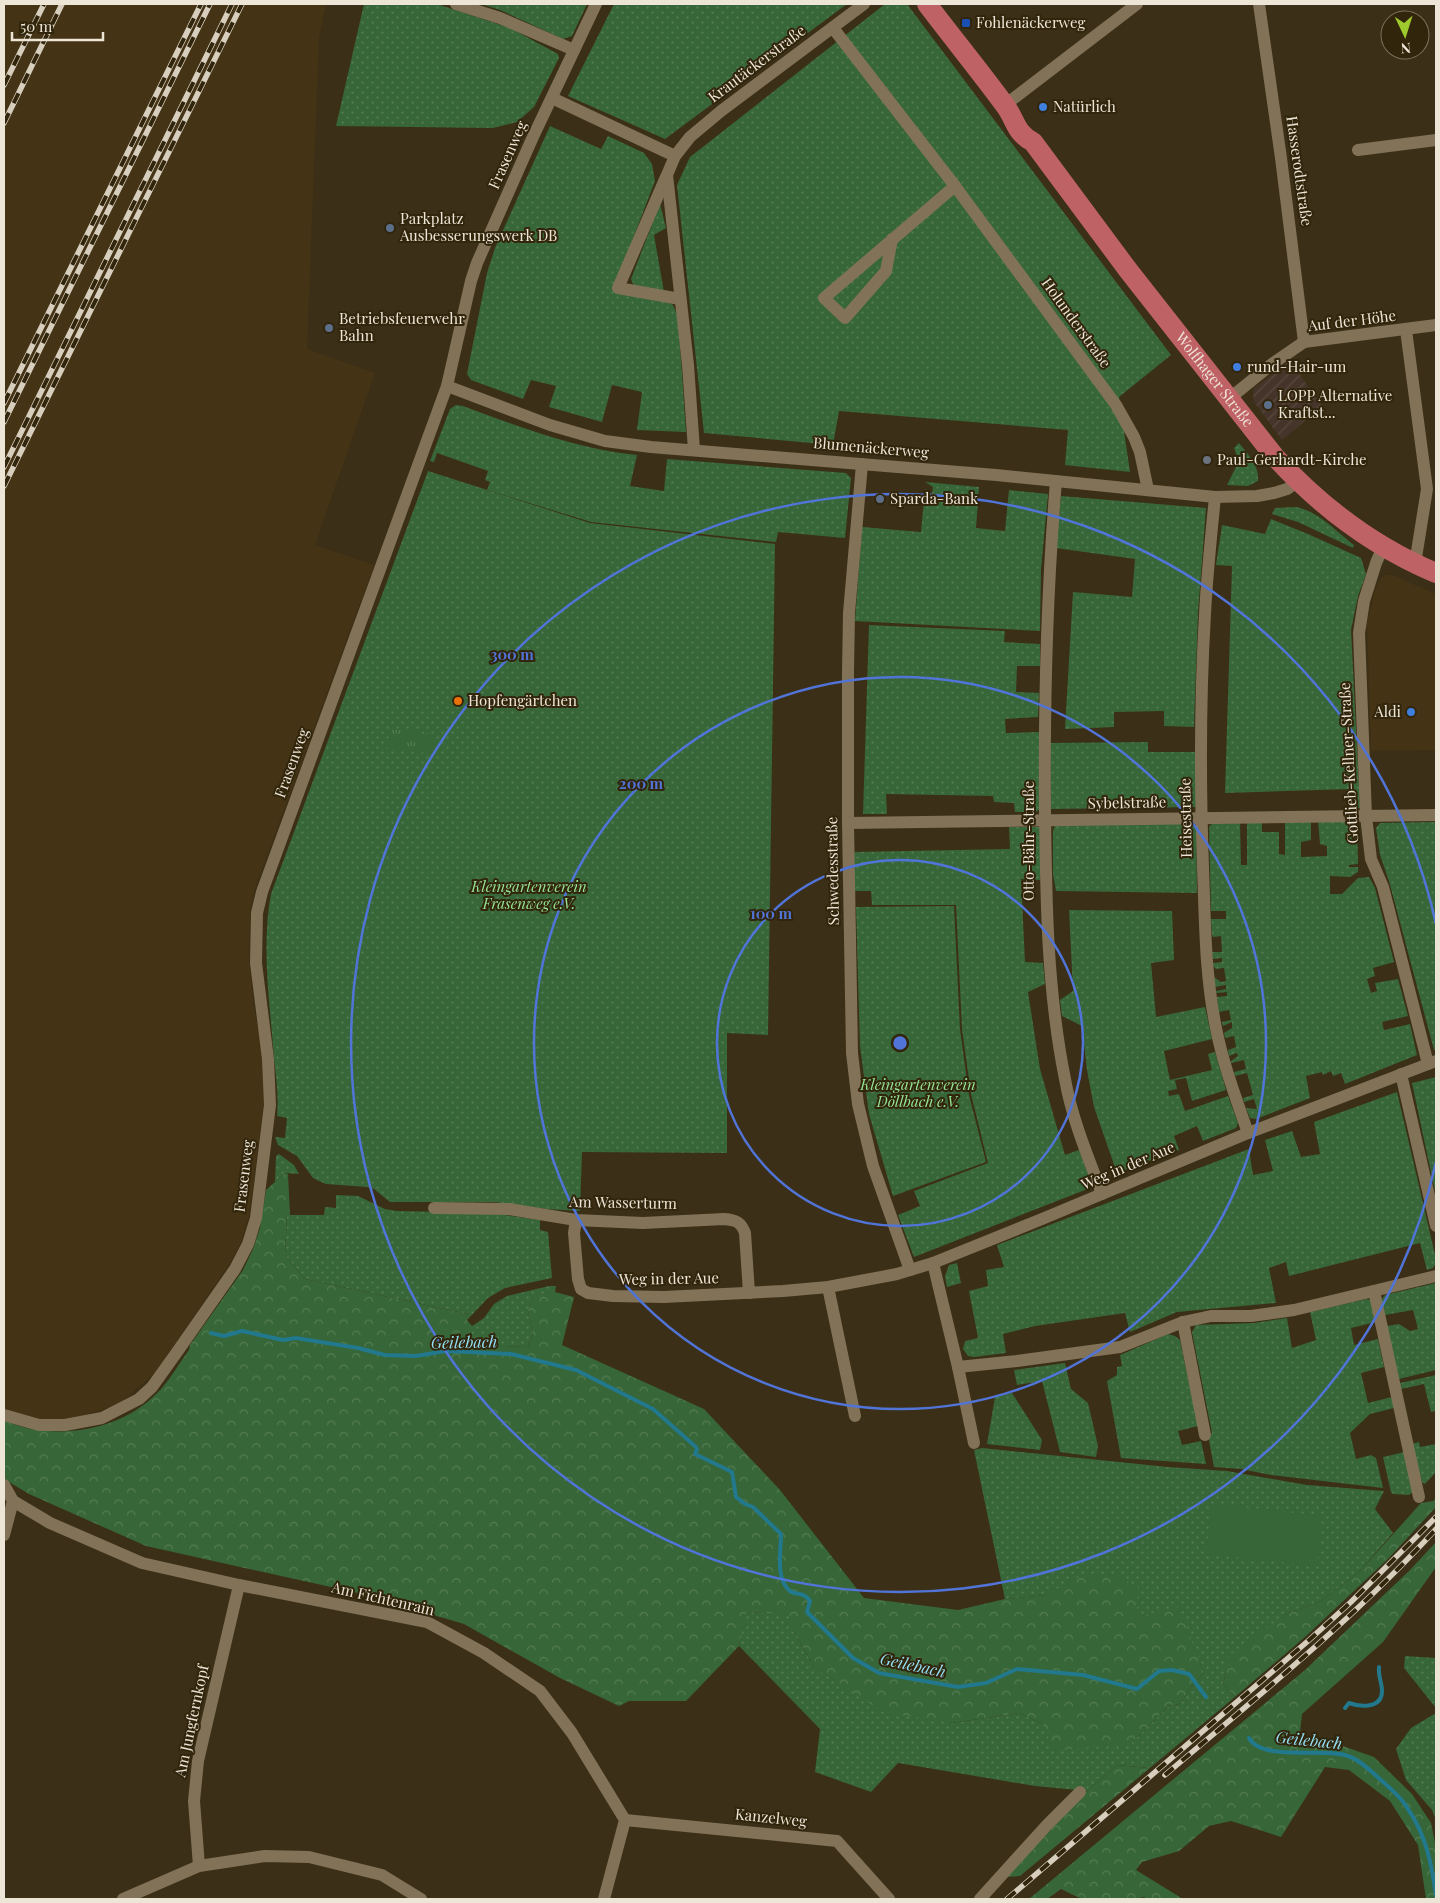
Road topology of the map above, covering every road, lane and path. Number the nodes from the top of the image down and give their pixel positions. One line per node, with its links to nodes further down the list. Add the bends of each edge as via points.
1 (456, 4): 8 (street, via 500,18)
2 (596, 4): 8 (street, Frasenweg)
3 (864, 4): 7 (street, Krautäckerstraße)
4 (927, 4): 10 (main road, Wolfhager Straße)
5 (1137, 4): 10 (street)
6 (1259, 4): 20 (street, Hasserodtstraße)
7 (833, 28): 13 (street, Krautäckerstraße, via 721,111 690,137); 15 (street, Holunderstraße)
8 (574, 50): 9 (street, Frasenweg)
9 (552, 98): 13 (street); 21 (street, Frasenweg, via 477,263)
10 (1008, 109): 22 (main road, Wolfhager Straße, via 1015,126 1033,142 1128,270)
11 (1436, 140): 12 (street)
12 (1358, 150)
13 (675, 156): 14 (street, Krautäckerstraße)
14 (667, 175): 17 (street, Krautäckerstraße); 17 (street, Krautäckerstraße, via 618,288)
15 (955, 186): 16 (street); 27 (street, Holunderstraße, via 1116,405 1134,437)
16 (892, 239): 16 (street, via 824,298 845,318 886,271)
17 (680, 299): 23 (street, Krautäckerstraße)
18 (1436, 325): 19 (street, Auf der Höhe)
19 (1406, 330): 20 (street, Auf der Höhe); 30 (street, via 1427,489)
20 (1304, 342): 22 (street, Auf der Höhe)
21 (447, 386): 23 (street, Blumenäckerweg, via 550,424 605,440); 52 (street, Frasenweg, via 257,912 256,963 268,1059 270,1105 256,1218 248,1244 235,1269 178,1352 139,1399 102,1418 65,1425 39,1425)
22 (1230, 398): 26 (main road, Wolfhager Straße)
23 (694, 450): 24 (street, Blumenäckerweg)
24 (862, 464): 25 (street, Blumenäckerweg); 36 (street, Schwedesstraße, via 849,613)
25 (1056, 481): 27 (street, Blumenäckerweg); 35 (street, Otto-Bähr-Straße, via 1049,565)
26 (1297, 482): 28 (street, Blumenäckerweg, via 1274,493); 29 (main road, Wolfhager Straße, via 1360,533)
27 (1148, 490): 28 (street, Blumenäckerweg)
28 (1215, 497): 34 (street, Heisestraße, via 1202,676)
29 (1383, 547): 30 (main road, Wolfhager Straße); 33 (street, Gottlieb-Kellner-Straße, via 1364,601 1359,633)
30 (1415, 564): 31 (main road, Wolfhager Straße)
31 (1436, 573)
32 (1436, 815): 33 (street, Sybelstraße)
33 (1366, 816): 34 (street, Sybelstraße); 37 (street, Gottlieb-Kellner-Straße, via 1371,859 1383,887)
34 (1202, 818): 35 (street, Sybelstraße); 39 (street, Heisestraße, via 1210,992 1227,1074)
35 (1045, 820): 36 (street, Sybelstraße); 40 (street, Otto-Bähr-Straße, via 1048,966 1054,1021 1065,1082)
36 (848, 823): 45 (street, Schwedesstraße, via 852,1043 858,1104 873,1166)
37 (1432, 1063): 38 (street, Weg in der Aue)
38 (1401, 1074): 39 (street, Weg in der Aue); 43 (street)
39 (1248, 1133): 40 (street, Weg in der Aue)
40 (1102, 1194): 44 (street, Weg in der Aue)
41 (434, 1208): 42 (street, Am Wasserturm, via 510,1209)
42 (576, 1220): 49 (street, Am Wasserturm, via 643,1223 734,1220 742,1225 745,1233); 49 (street, Weg in der Aue, via 578,1279 582,1289 588,1293 664,1297)
43 (1436, 1226)
44 (933, 1262): 45 (street, Weg in der Aue); 51 (street)
45 (910, 1270): 47 (street, Weg in der Aue)
46 (1436, 1276): 48 (street)
47 (828, 1287): 49 (street, Weg in der Aue); 53 (street)
48 (1374, 1291): 50 (street, via 1294,1310 1251,1316 1211,1316); 57 (street)
49 (749, 1293)
50 (1183, 1322): 51 (street, via 1120,1347); 54 (street)
51 (958, 1368): 55 (street)
52 (4, 1415)
53 (855, 1416)
54 (1205, 1435)
55 (974, 1443)
56 (4, 1486): 58 (street)
57 (1419, 1497)
58 (13, 1500): 59 (street); 60 (street, Am Fichtenrain, via 50,1523 142,1563)
59 (4, 1536)
60 (239, 1584): 62 (street, Am Fichtenrain, via 427,1622 484,1653 540,1691 572,1733); 63 (street, Am Jungfernkopf, via 198,1761 194,1801)
61 (1080, 1792): 68 (street)
62 (624, 1820): 66 (street); 67 (street, Kanzelweg, via 837,1841)
63 (199, 1866): 64 (street); 65 (street, via 265,1856 309,1857 382,1875)
64 (122, 1899)
65 (421, 1899)
66 (604, 1899)
67 (889, 1899)
68 (980, 1899)

